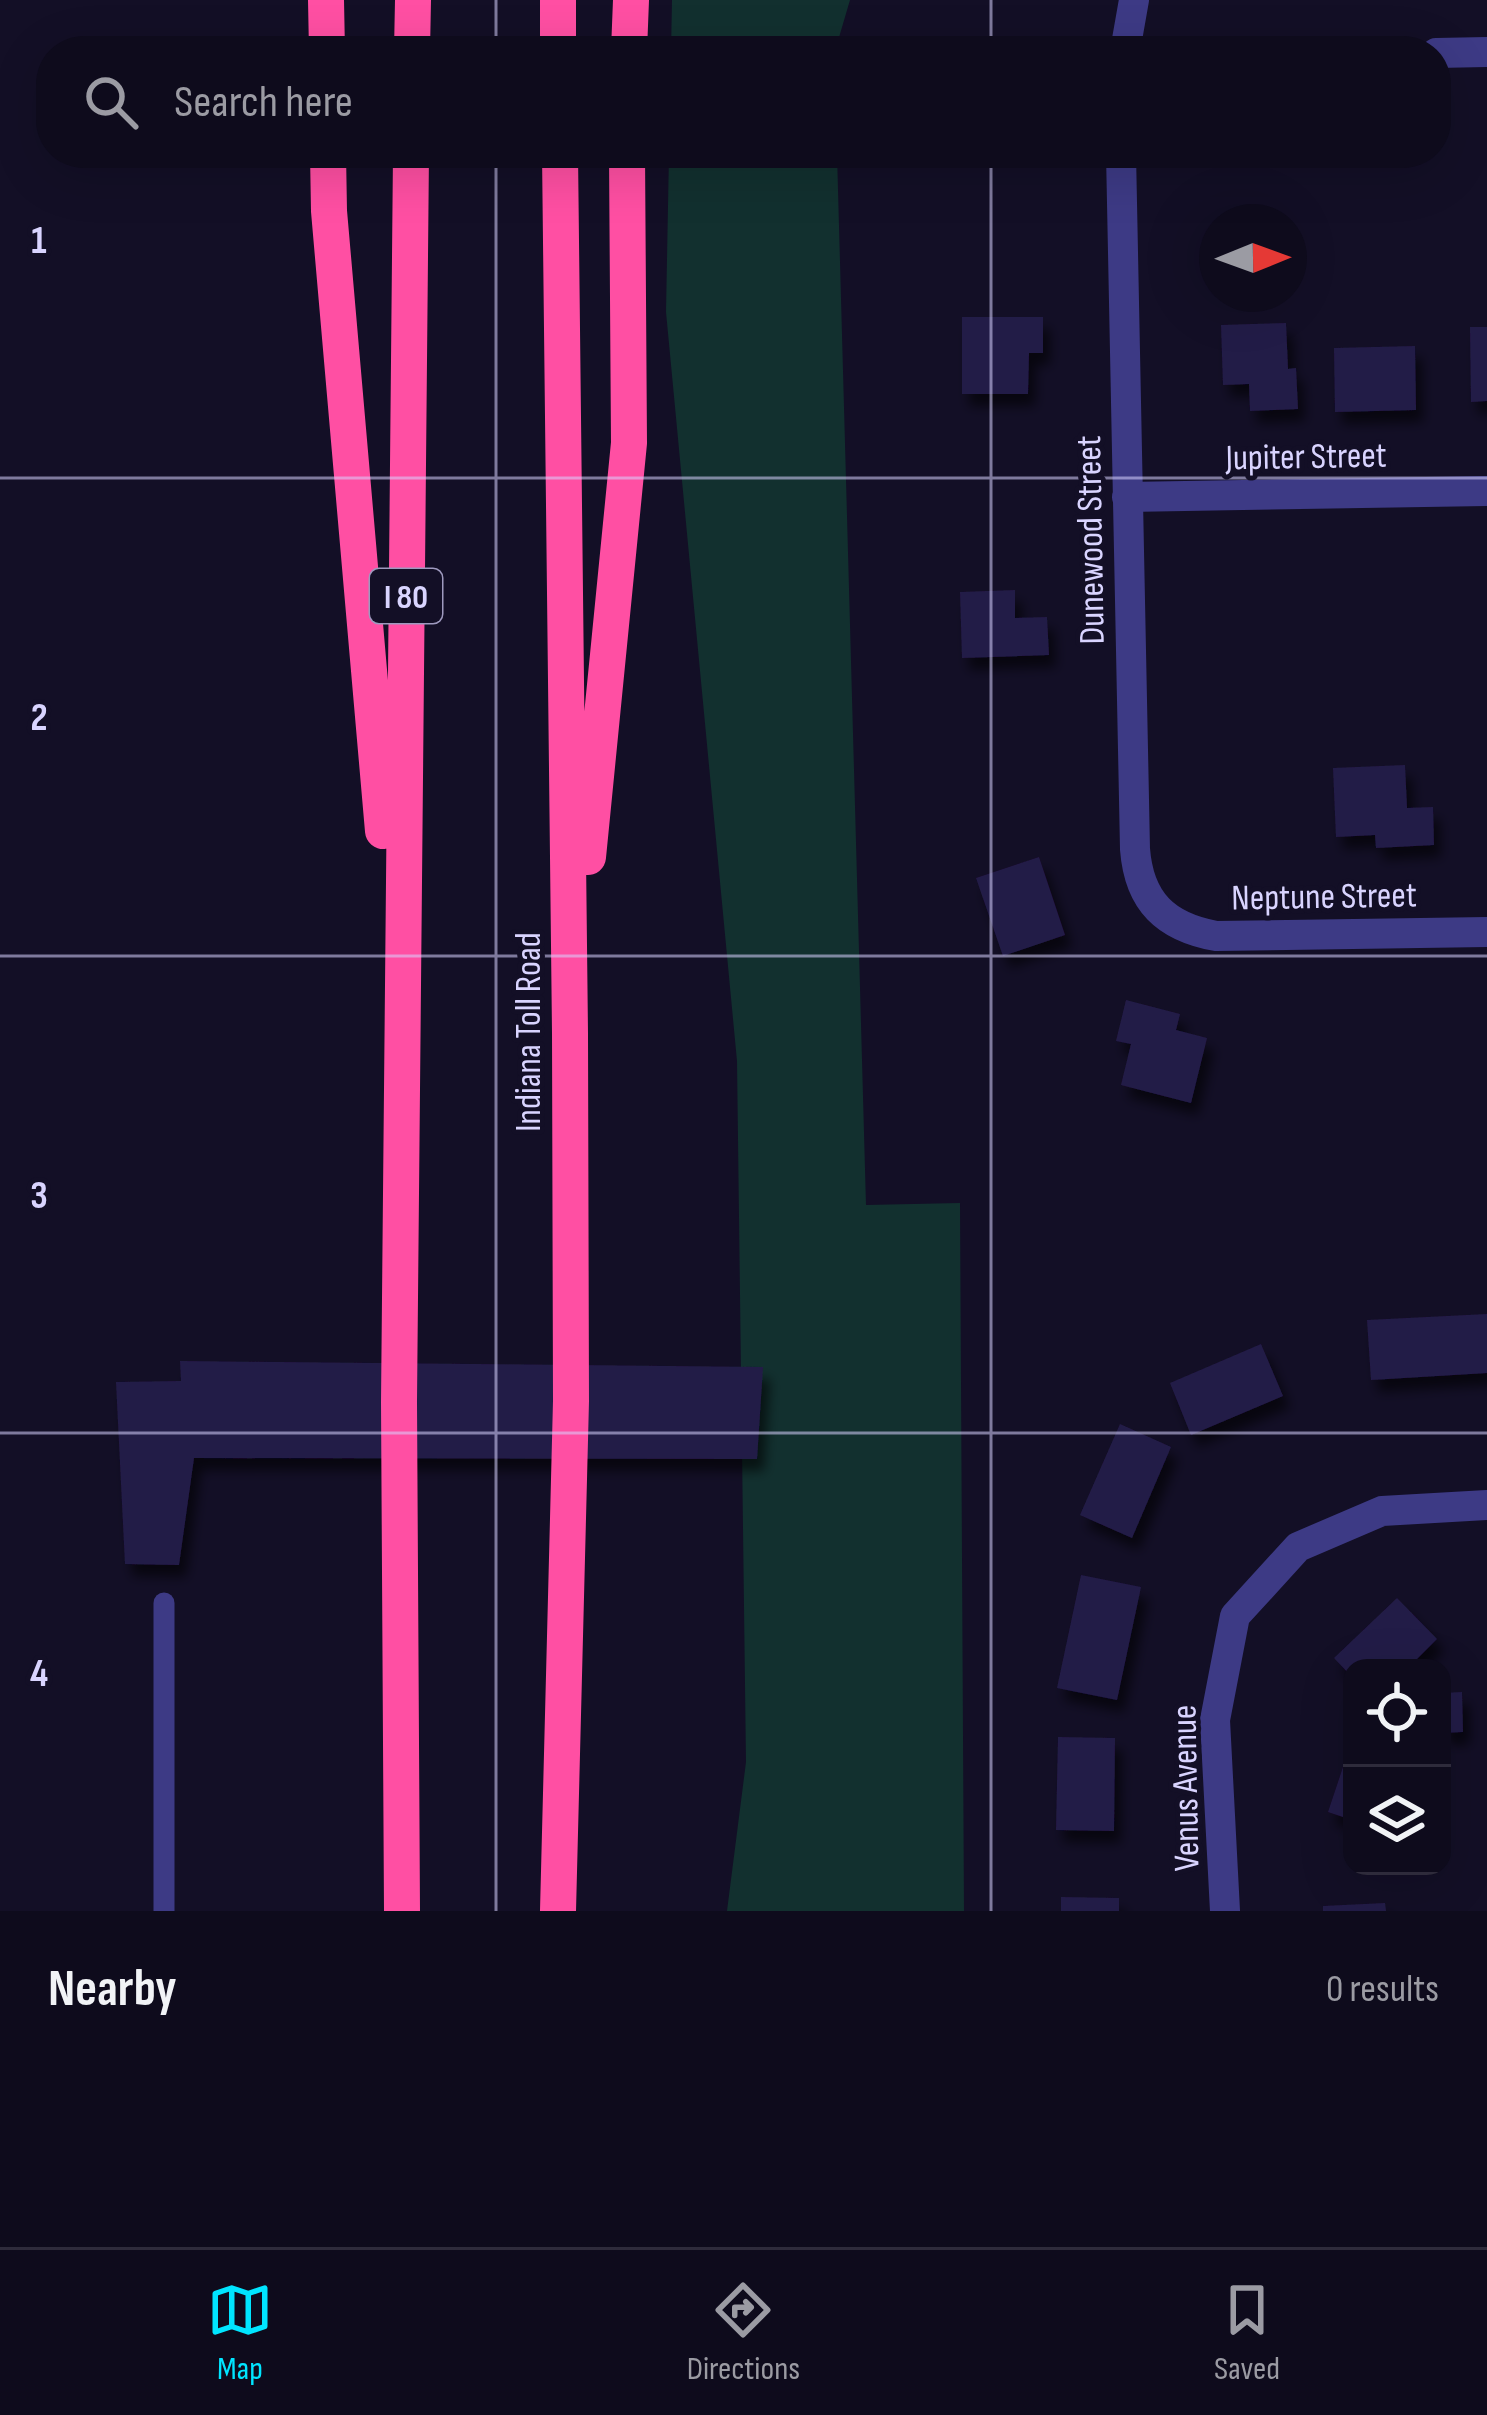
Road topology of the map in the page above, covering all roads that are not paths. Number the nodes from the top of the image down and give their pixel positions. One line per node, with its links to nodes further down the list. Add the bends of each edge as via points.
1 (326, 0): 6 (highway)
2 (412, 0): 7 (highway)
3 (558, 0): 8 (highway)
4 (631, 0): 9 (highway)
5 (1134, 0): 10 (street)
6 (327, 36)
7 (412, 36)
8 (558, 36)
9 (629, 36)
10 (1128, 36)
11 (1487, 52): 12 (street)
12 (1451, 53)
13 (329, 168): 23 (highway)
14 (411, 168): 23 (highway, I 80)
15 (560, 168): 22 (highway, Indiana Toll Road)
16 (627, 168): 22 (highway, via 628,443)
17 (1121, 168): 19 (street, Dunewood Street)
18 (1487, 491): 19 (street, Jupiter Street)
19 (1127, 497): 20 (street, Dunewood Street, via 1136,860)
20 (1165, 917): 21 (street, Neptune Street, via 1228,937)
21 (1487, 932)
22 (570, 1034): 28 (highway, Indiana Toll Road, via 571,1401)
23 (401, 1040): 27 (highway, I 80)
24 (1487, 1505): 29 (street, Venus Avenue, via 1382,1510 1298,1547 1234,1616 1215,1720)
25 (164, 1603): 26 (lane)
26 (164, 1911)
27 (402, 1911)
28 (558, 1911)
29 (1225, 1911)

